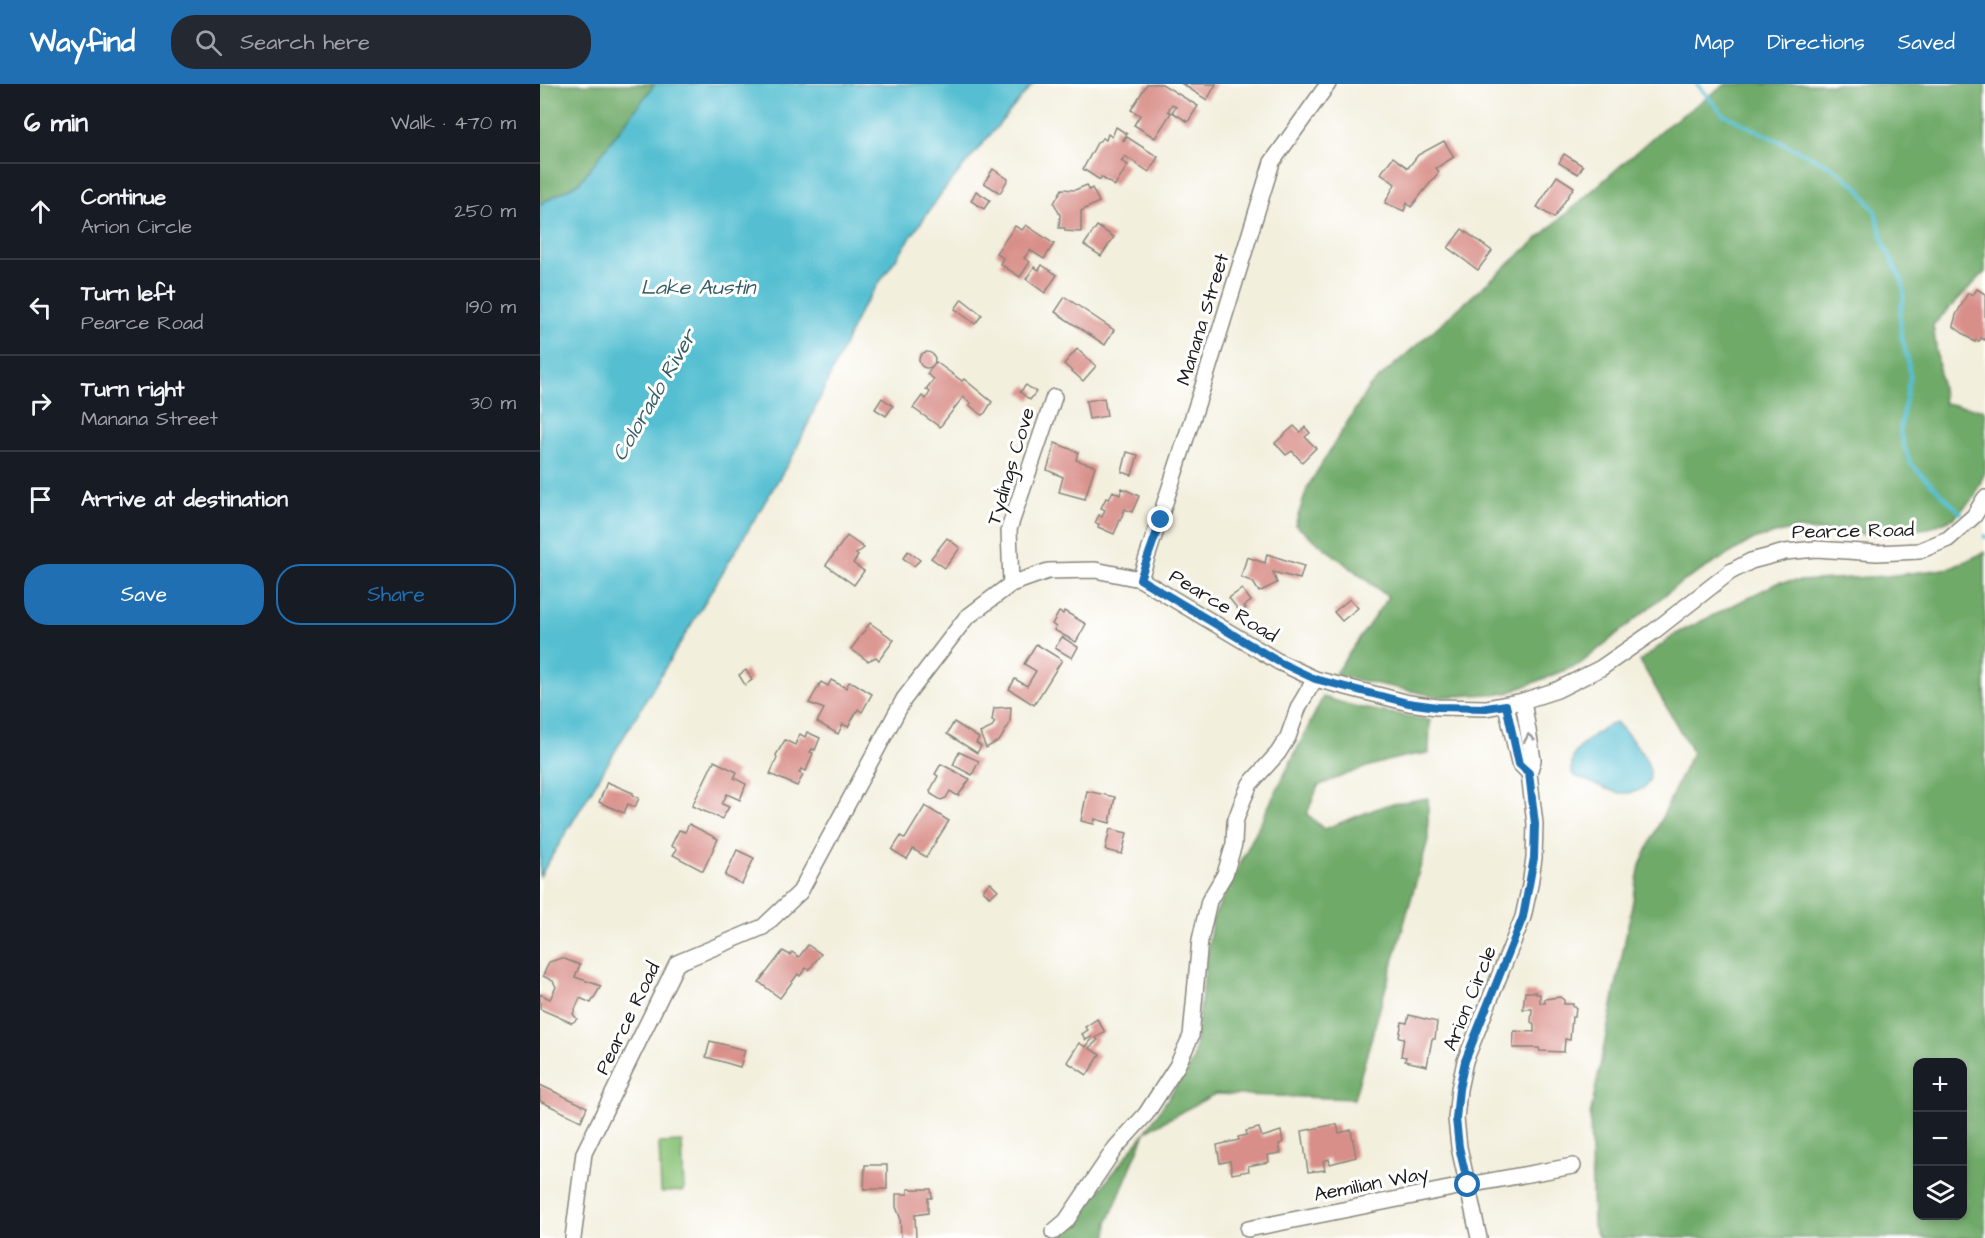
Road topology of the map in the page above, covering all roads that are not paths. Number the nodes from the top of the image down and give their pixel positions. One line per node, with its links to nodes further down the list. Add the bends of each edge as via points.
1 (1328, 84): 4 (street, Manana Street, via 1272,162)
2 (1054, 397): 5 (street, Tydings Cove, via 1009,529)
3 (1985, 498): 7 (street, Pearce Road, via 1974,516 1948,539 1919,551 1816,549 1751,561 1730,572 1601,668)
4 (1140, 579): 5 (street, Pearce Road, via 1095,570 1048,571); 6 (street, Pearce Road, via 1270,657)
5 (1011, 584): 14 (street, Pearce Road, via 966,618 904,699 800,892 763,927 677,963 584,1152)
6 (1315, 679): 8 (street, Pearce Road, via 1437,707); 13 (street, via 1299,706 1288,737 1250,784 1235,822 1234,844 1225,874 1209,901 1200,940 1191,1036 1177,1066 1146,1114 1116,1147 1066,1221)
7 (1523, 702): 8 (street, Pearce Road); 9 (street, Arion Circle, one-way to 7, via 1533,760)
8 (1506, 705): 9 (street, Arion Circle, via 1519,764)
9 (1529, 773): 11 (street, Arion Circle, via 1534,858 1523,917 1465,1061 1459,1089 1456,1119)
10 (1573, 1166): 11 (street, Aemilian Way)
11 (1468, 1185): 12 (street, Aemilian Way); 15 (street, Arion Circle)
12 (1248, 1229)
13 (1053, 1232)
14 (573, 1238)
15 (1479, 1238)

